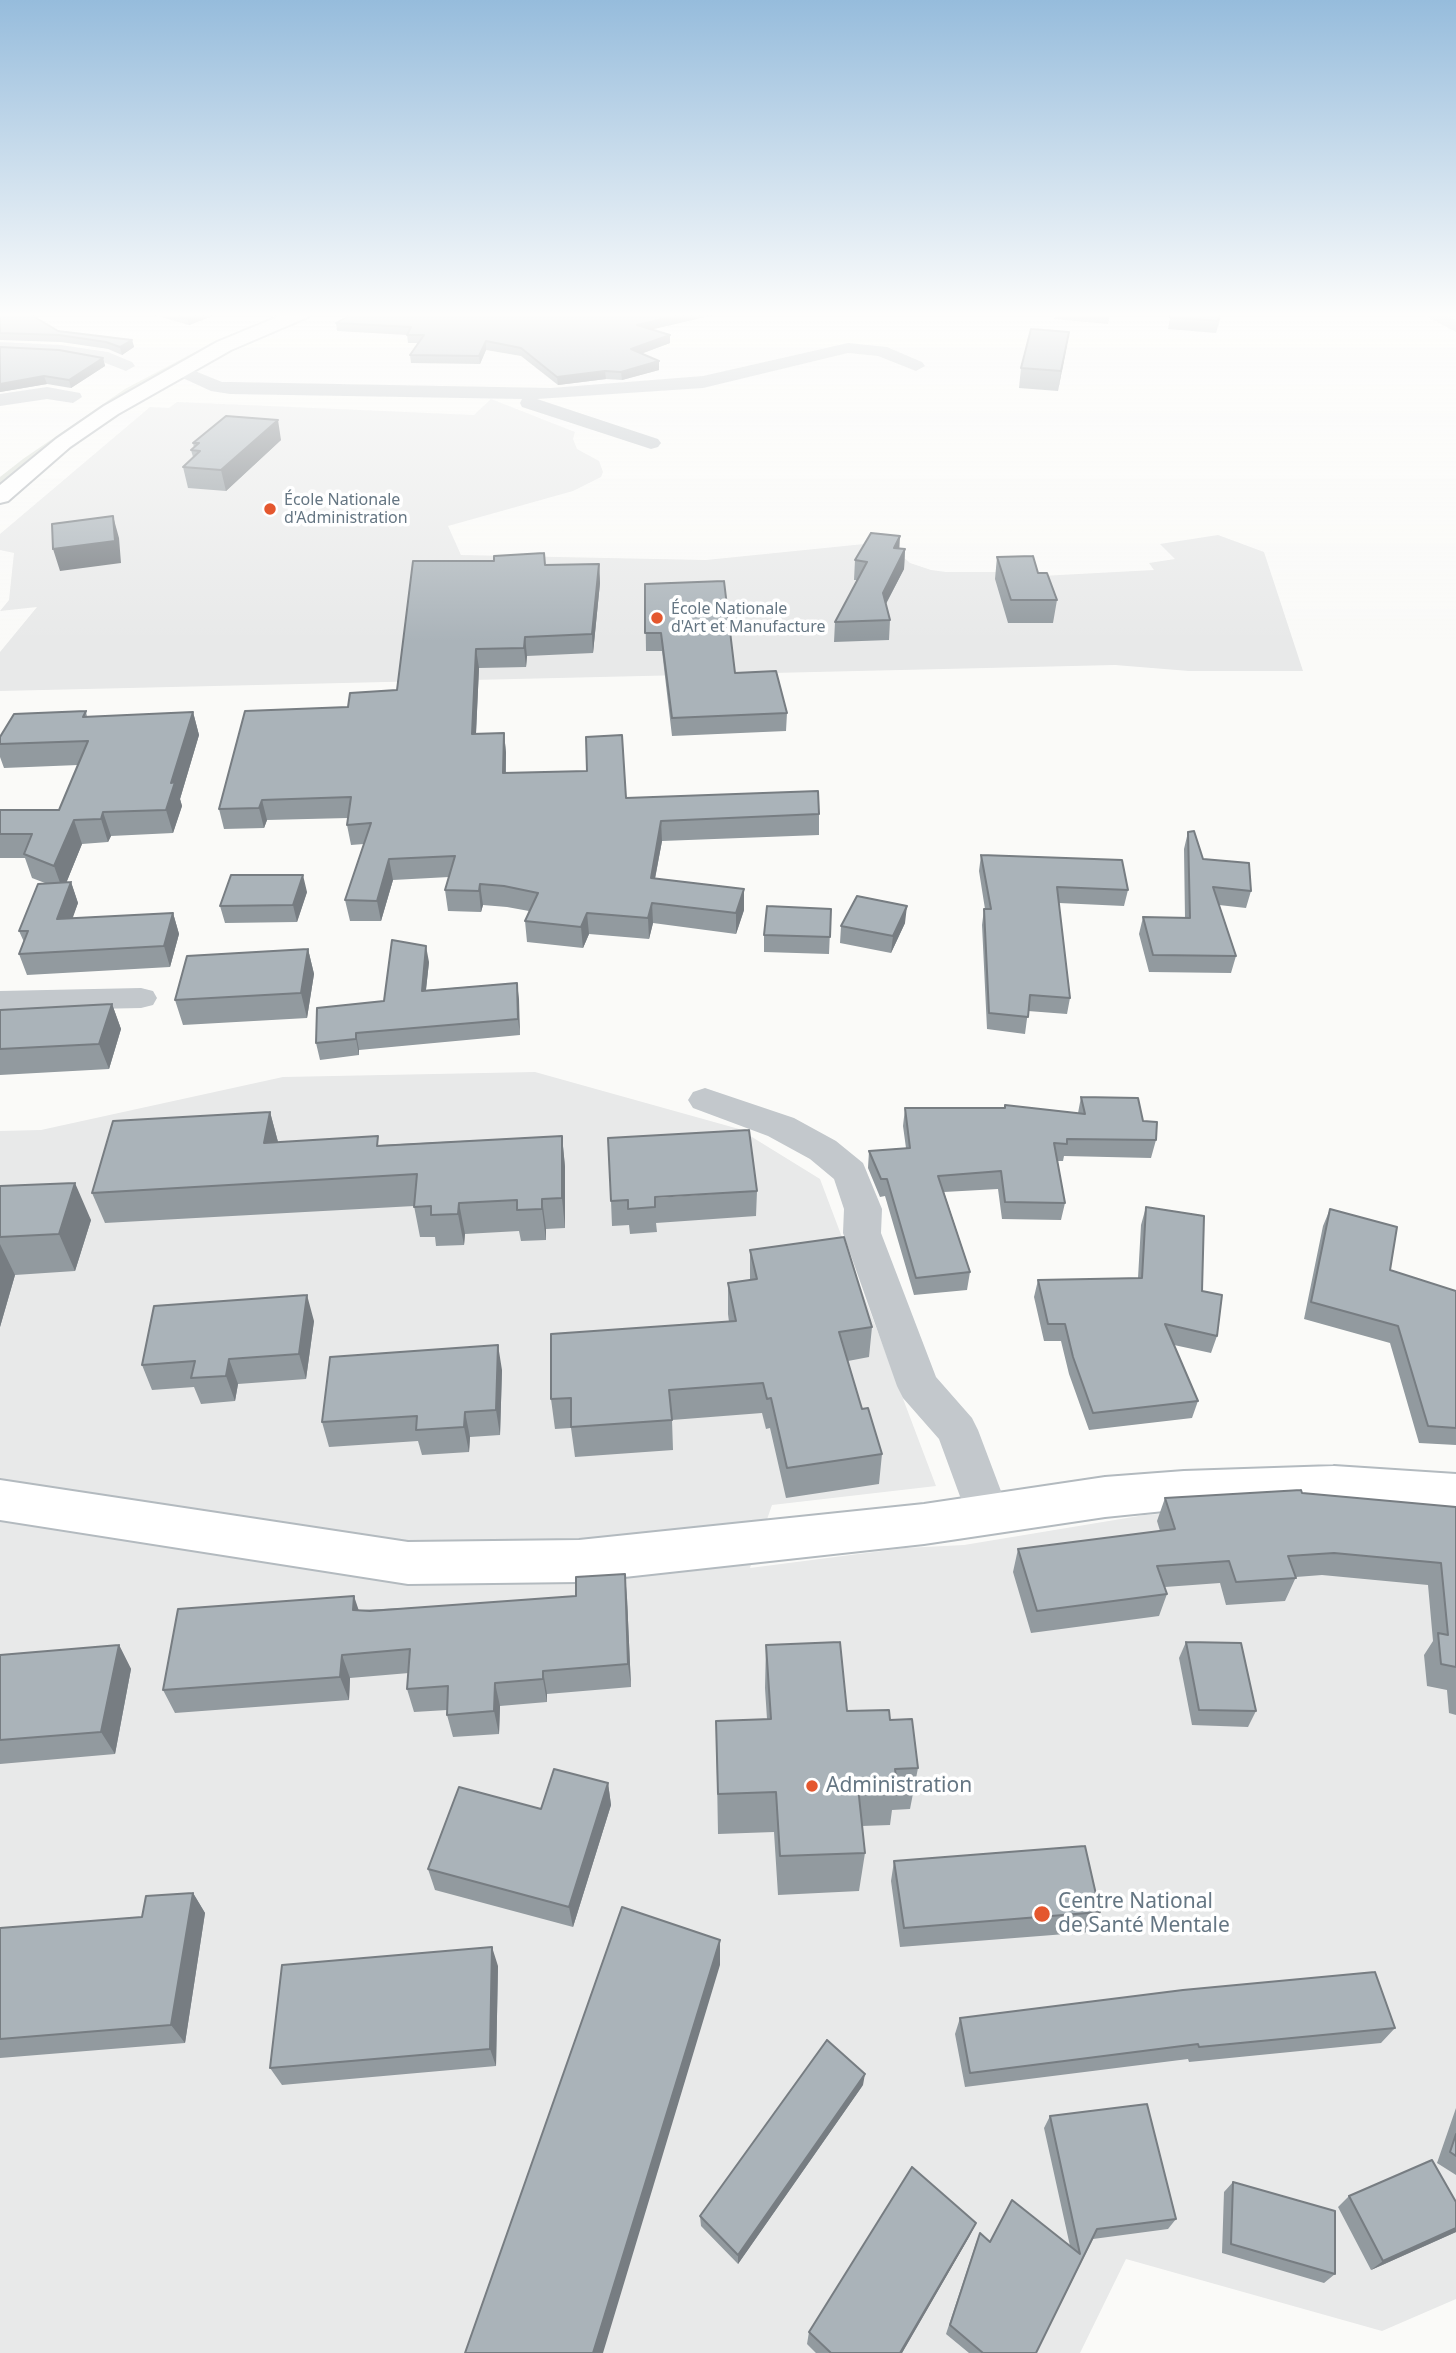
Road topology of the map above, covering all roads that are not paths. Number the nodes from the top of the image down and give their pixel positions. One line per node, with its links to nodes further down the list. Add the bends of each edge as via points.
1 (63, 423): 4 (main road)
2 (93, 423): 6 (main road)
3 (589, 423): 5 (street)
4 (46, 433)
5 (651, 443)
6 (0, 496)
7 (141, 998): 8 (street)
8 (0, 1000)
9 (705, 1100): 12 (street, via 781,1127 823,1150 850,1172 863,1209 862,1233 918,1386 957,1430)
10 (1456, 1494): 12 (main road, via 1334,1485 1240,1486 1105,1497)
11 (0, 1500): 12 (main road, via 408,1563 579,1561)
12 (988, 1515)

